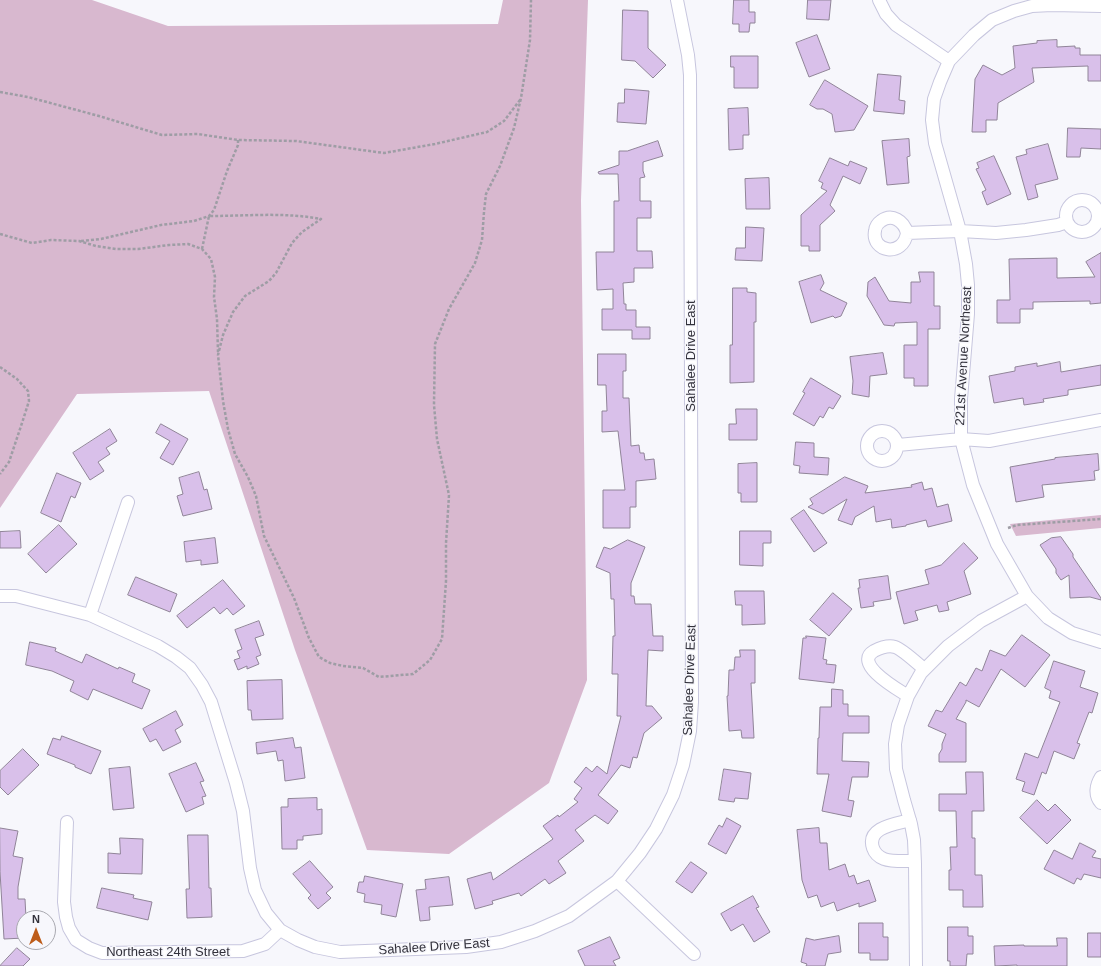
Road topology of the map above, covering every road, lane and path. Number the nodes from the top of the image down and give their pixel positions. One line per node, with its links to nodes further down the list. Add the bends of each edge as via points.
1 (531, 0): 7 (path, via 530,40)
2 (677, 0): 36 (street, Sahalee Drive East, via 690,75 690,731 673,795 656,829)
3 (879, 0): 5 (street, via 886,14 896,25)
4 (1098, 4): 5 (street, via 1032,6 1014,11 992,20)
5 (949, 61): 11 (street, 221st Avenue Northeast, via 934,99 932,120 935,143)
6 (0, 92): 8 (path, via 28,97 162,135 198,134)
7 (521, 98): 8 (path, via 504,121 487,132 384,153 296,141); 16 (path, via 514,128 486,194 482,240 474,263 449,309 435,344 434,405 437,439 449,495 446,581 442,639 430,660 413,674 379,677 363,668 330,663 319,657 264,536 256,496 235,454 223,401)
8 (238, 140): 9 (path, via 214,210)
9 (209, 216): 14 (path, via 101,239); 15 (path); 16 (path, via 322,219 292,242 269,281 244,296 223,334)
10 (1067, 222): 11 (street, via 996,233)
11 (960, 231): 12 (street); 19 (street, 221st Avenue Northeast, via 968,285)
12 (906, 233)
13 (0, 234): 14 (path, via 32,243 51,240)
14 (78, 241): 15 (path, via 116,249 188,244)
15 (202, 249): 16 (path, via 211,259 215,277)
16 (218, 355)
17 (0, 367): 21 (path, via 28,391 29,401 9,462)
18 (1101, 420): 19 (street, via 989,441)
19 (961, 439): 20 (street); 26 (street, 221st Avenue Northeast, via 973,485 997,544)
20 (898, 445)
21 (0, 474)
22 (128, 502): 27 (street)
23 (1101, 519): 24 (path, via 1017,525)
24 (1008, 528)
25 (0, 596): 27 (street, Sahalee Drive East, via 16,596)
26 (1027, 596): 28 (street, 221st Avenue Northeast, via 1048,618 1072,633); 29 (street, via 982,621 948,646)
27 (90, 615): 37 (street, Sahalee Drive East, via 176,657 190,668 202,685 211,702 236,783 255,890 266,913)
28 (1101, 642)
29 (924, 669): 30 (street); 30 (street, via 896,647 889,646 871,654 869,663 877,675)
30 (908, 696): 33 (street, via 898,725 895,744 896,768)
31 (1101, 777): 32 (street, via 1096,788)
32 (1101, 803)
33 (910, 820): 35 (street); 35 (street, via 878,830 872,840 872,846 877,855 886,860)
34 (67, 822): 37 (street, Northeast 24th Street, via 64,902 66,917 68,928 76,940 89,948 102,953 243,951 265,944)
35 (915, 861): 39 (street)
36 (617, 881): 37 (street, Sahalee Drive East, via 569,916 501,942 466,947 340,952 315,947); 38 (street)
37 (280, 930)
38 (694, 954)
39 (916, 966)

